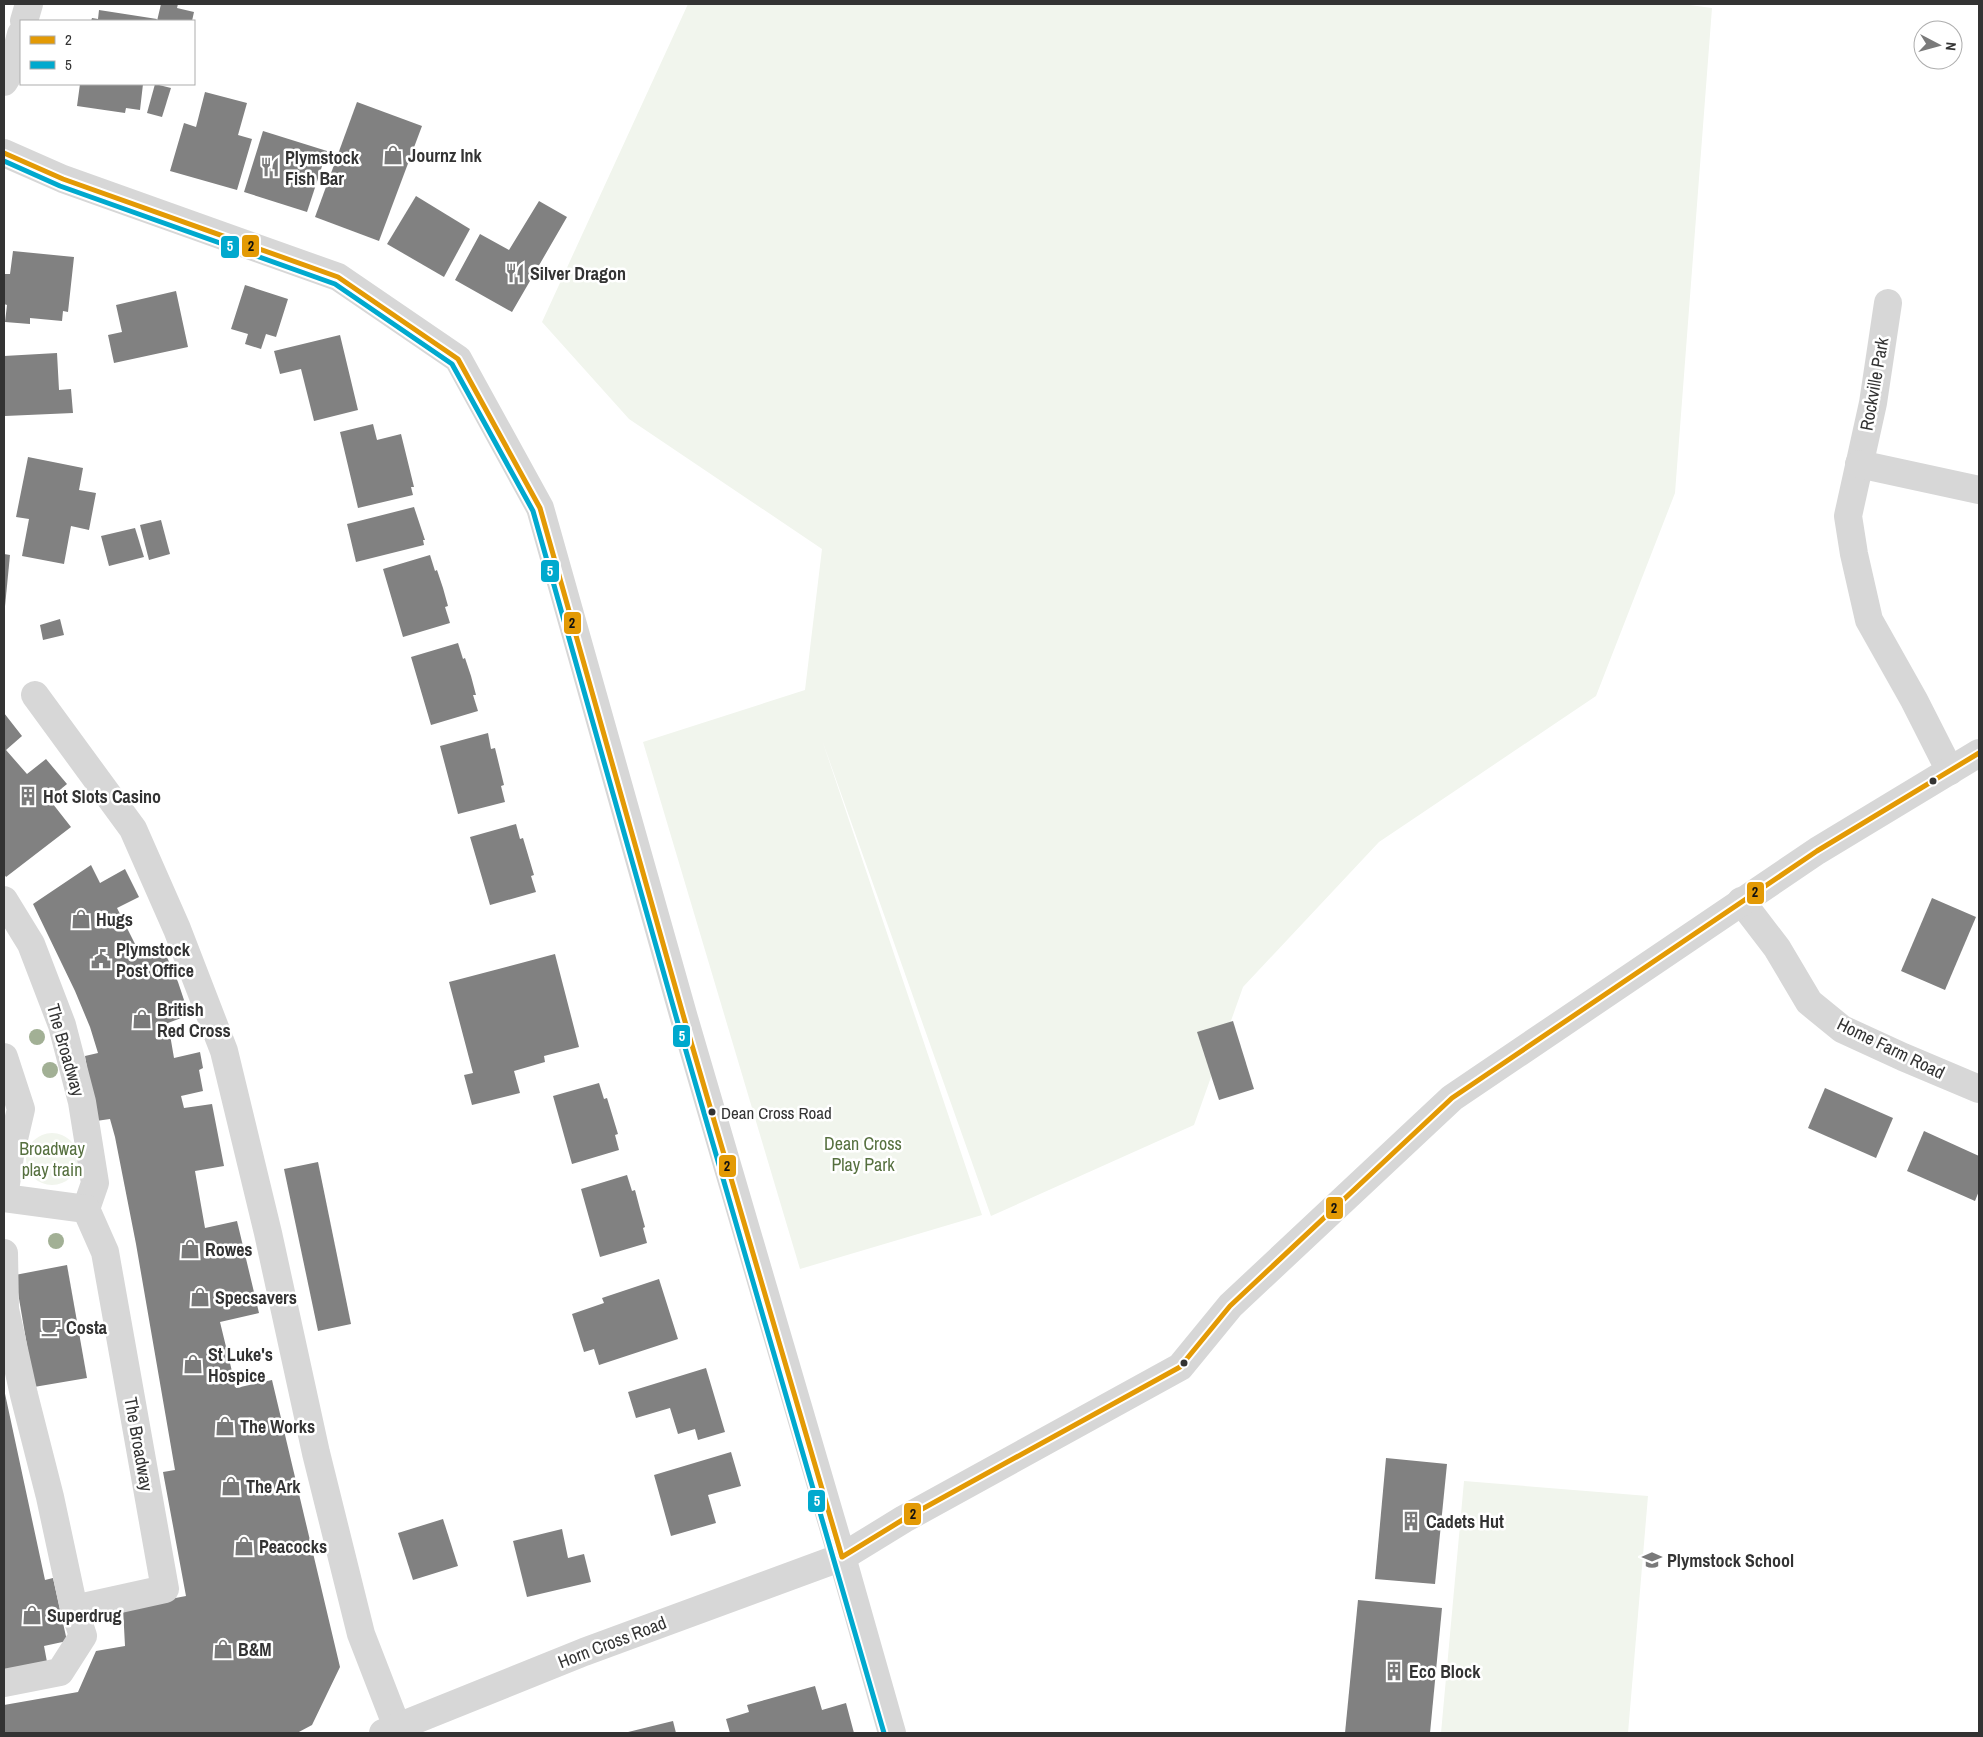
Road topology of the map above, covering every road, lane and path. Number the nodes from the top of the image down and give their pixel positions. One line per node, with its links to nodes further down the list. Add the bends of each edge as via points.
1 (29, 4): 2 (street)
2 (24, 20)
3 (20, 38): 4 (street, via 12,69)
4 (4, 82)
5 (4, 153): 19 (street, via 63,179 338,277 458,359 540,508 684,1018)
6 (1888, 303): 7 (street, Rockville Park, via 1873,403)
7 (1859, 464): 8 (street); 11 (street, Rockville Park, via 1848,516 1869,620)
8 (1979, 490)
9 (35, 695): 22 (street, via 133,829 178,929 224,1051 316,1453 361,1634)
10 (1979, 754): 11 (street, Horn Cross Road)
11 (1950, 772): 13 (street, Horn Cross Road, via 1817,851)
12 (4, 900): 17 (street, The Broadway, via 31,944 62,1025 82,1102 95,1184)
13 (1741, 901): 15 (street, Home Farm Road, via 1777,948 1809,1002 1842,1029); 19 (street, Horn Cross Road, via 1452,1098 1230,1306 1180,1367 904,1518)
14 (4, 1057): 16 (street, via 21,1109 10,1156)
15 (1979, 1089)
16 (4, 1207): 17 (street)
17 (86, 1210): 20 (street, The Broadway, via 104,1252 165,1589)
18 (4, 1253): 20 (street, via 5,1308)
19 (842, 1557): 22 (street, Horn Cross Road, via 584,1652); 23 (street)
20 (74, 1609): 21 (street, via 83,1636 60,1672)
21 (4, 1683)
22 (390, 1730)
23 (892, 1733)

